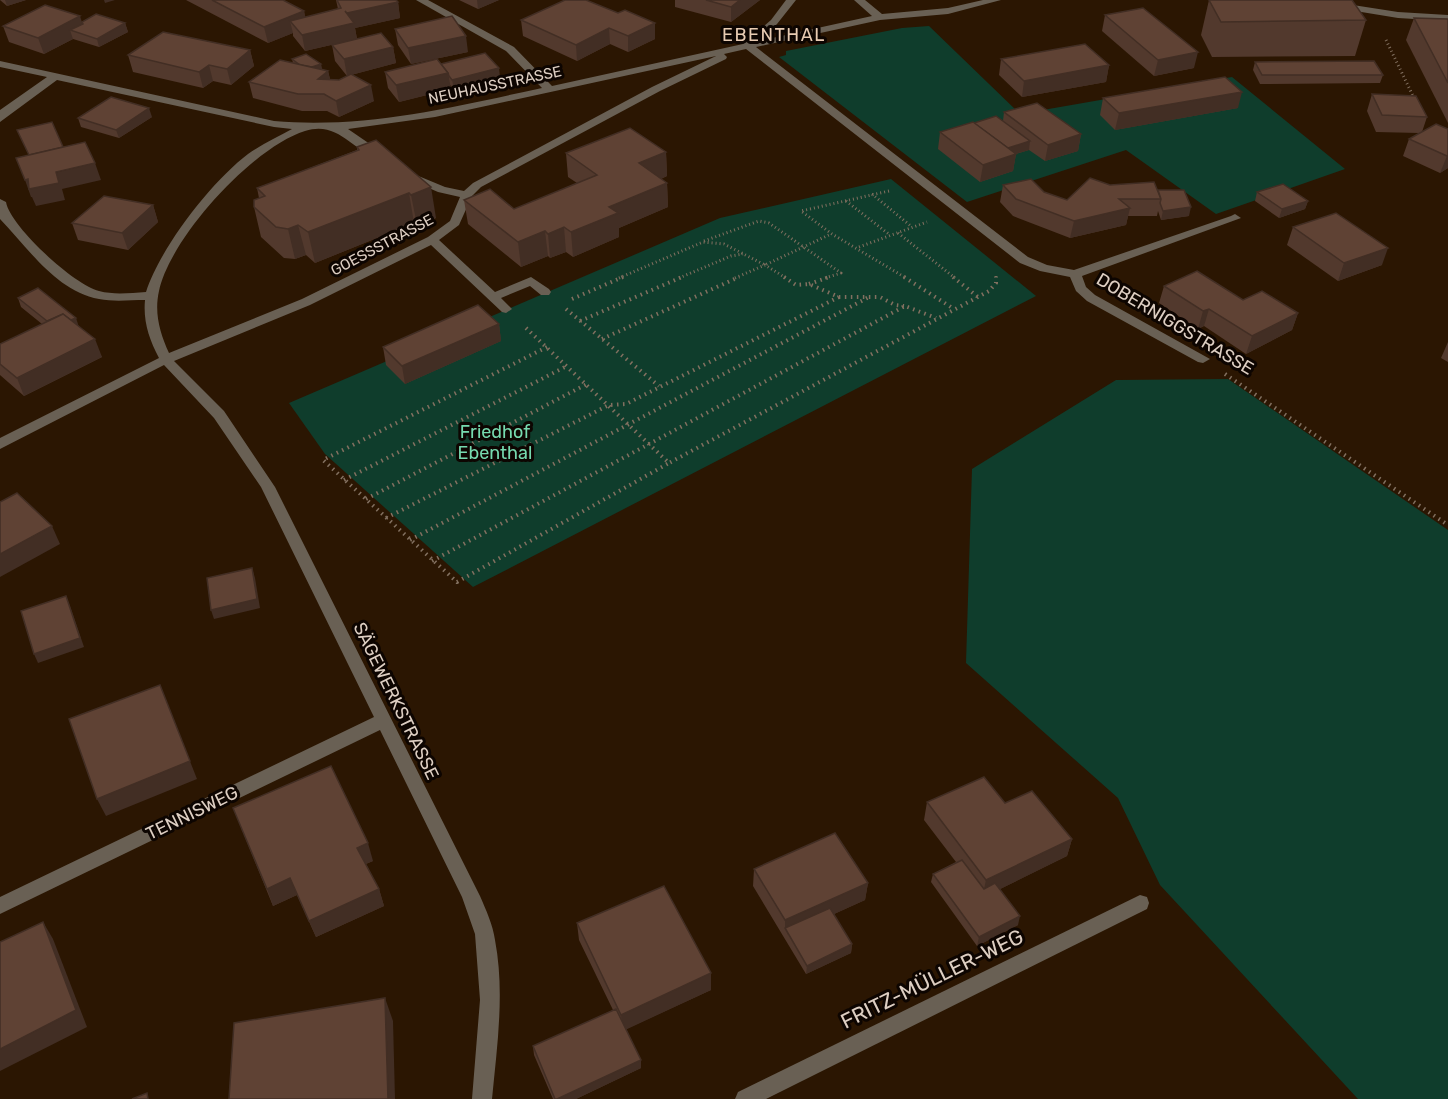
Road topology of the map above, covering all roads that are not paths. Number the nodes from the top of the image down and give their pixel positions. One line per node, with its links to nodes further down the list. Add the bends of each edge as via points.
1 (421, 0): 11 (street, via 510,49)
2 (791, 0): 8 (street, via 774,22)
3 (859, 0): 6 (street)
4 (996, 0): 6 (street, NEUHAUSSTRASSE, via 948,11)
5 (1328, 5): 7 (street)
6 (880, 18): 8 (street, NEUHAUSSTRASSE)
7 (1448, 18)
8 (747, 45): 11 (street, NEUHAUSSTRASSE); 15 (street, via 487,179); 19 (street, DOBERNIGGSTRASSE, via 1024,260)
9 (0, 64): 10 (street, NEUHAUSSTRASSE)
10 (57, 75): 12 (street); 13 (street, NEUHAUSSTRASSE)
11 (550, 90): 14 (street, NEUHAUSSTRASSE)
12 (0, 119)
13 (302, 128): 14 (street, NEUHAUSSTRASSE); 21 (street, via 258,152 233,173 162,260)
14 (337, 128): 15 (street, via 419,181)
15 (466, 195): 18 (street, GOESSSTRASSE, via 455,223)
16 (0, 202): 21 (street, via 2,214 79,287 93,293)
17 (1235, 218): 19 (street)
18 (432, 240): 22 (street); 24 (street, GOESSSTRASSE, via 306,302)
19 (1075, 274): 25 (street, DOBERNIGGSTRASSE, via 1080,288 1091,298)
20 (545, 292): 22 (street, via 531,281)
21 (151, 296): 24 (street, via 154,335)
22 (493, 297): 23 (street)
23 (506, 309)
24 (166, 359): 26 (street, GOESSSTRASSE); 27 (street, SÄGEWERKSTRASSE, via 234,433 268,487)
25 (1203, 359)
26 (0, 444)
27 (384, 720): 29 (street, TENNISWEG); 30 (street, SÄGEWERKSTRASSE, via 471,896 485,937 489,1015)
28 (1140, 903): 31 (street, FRITZ-MÜLLER-WEG)
29 (0, 906)
30 (482, 1099)
31 (745, 1099)

